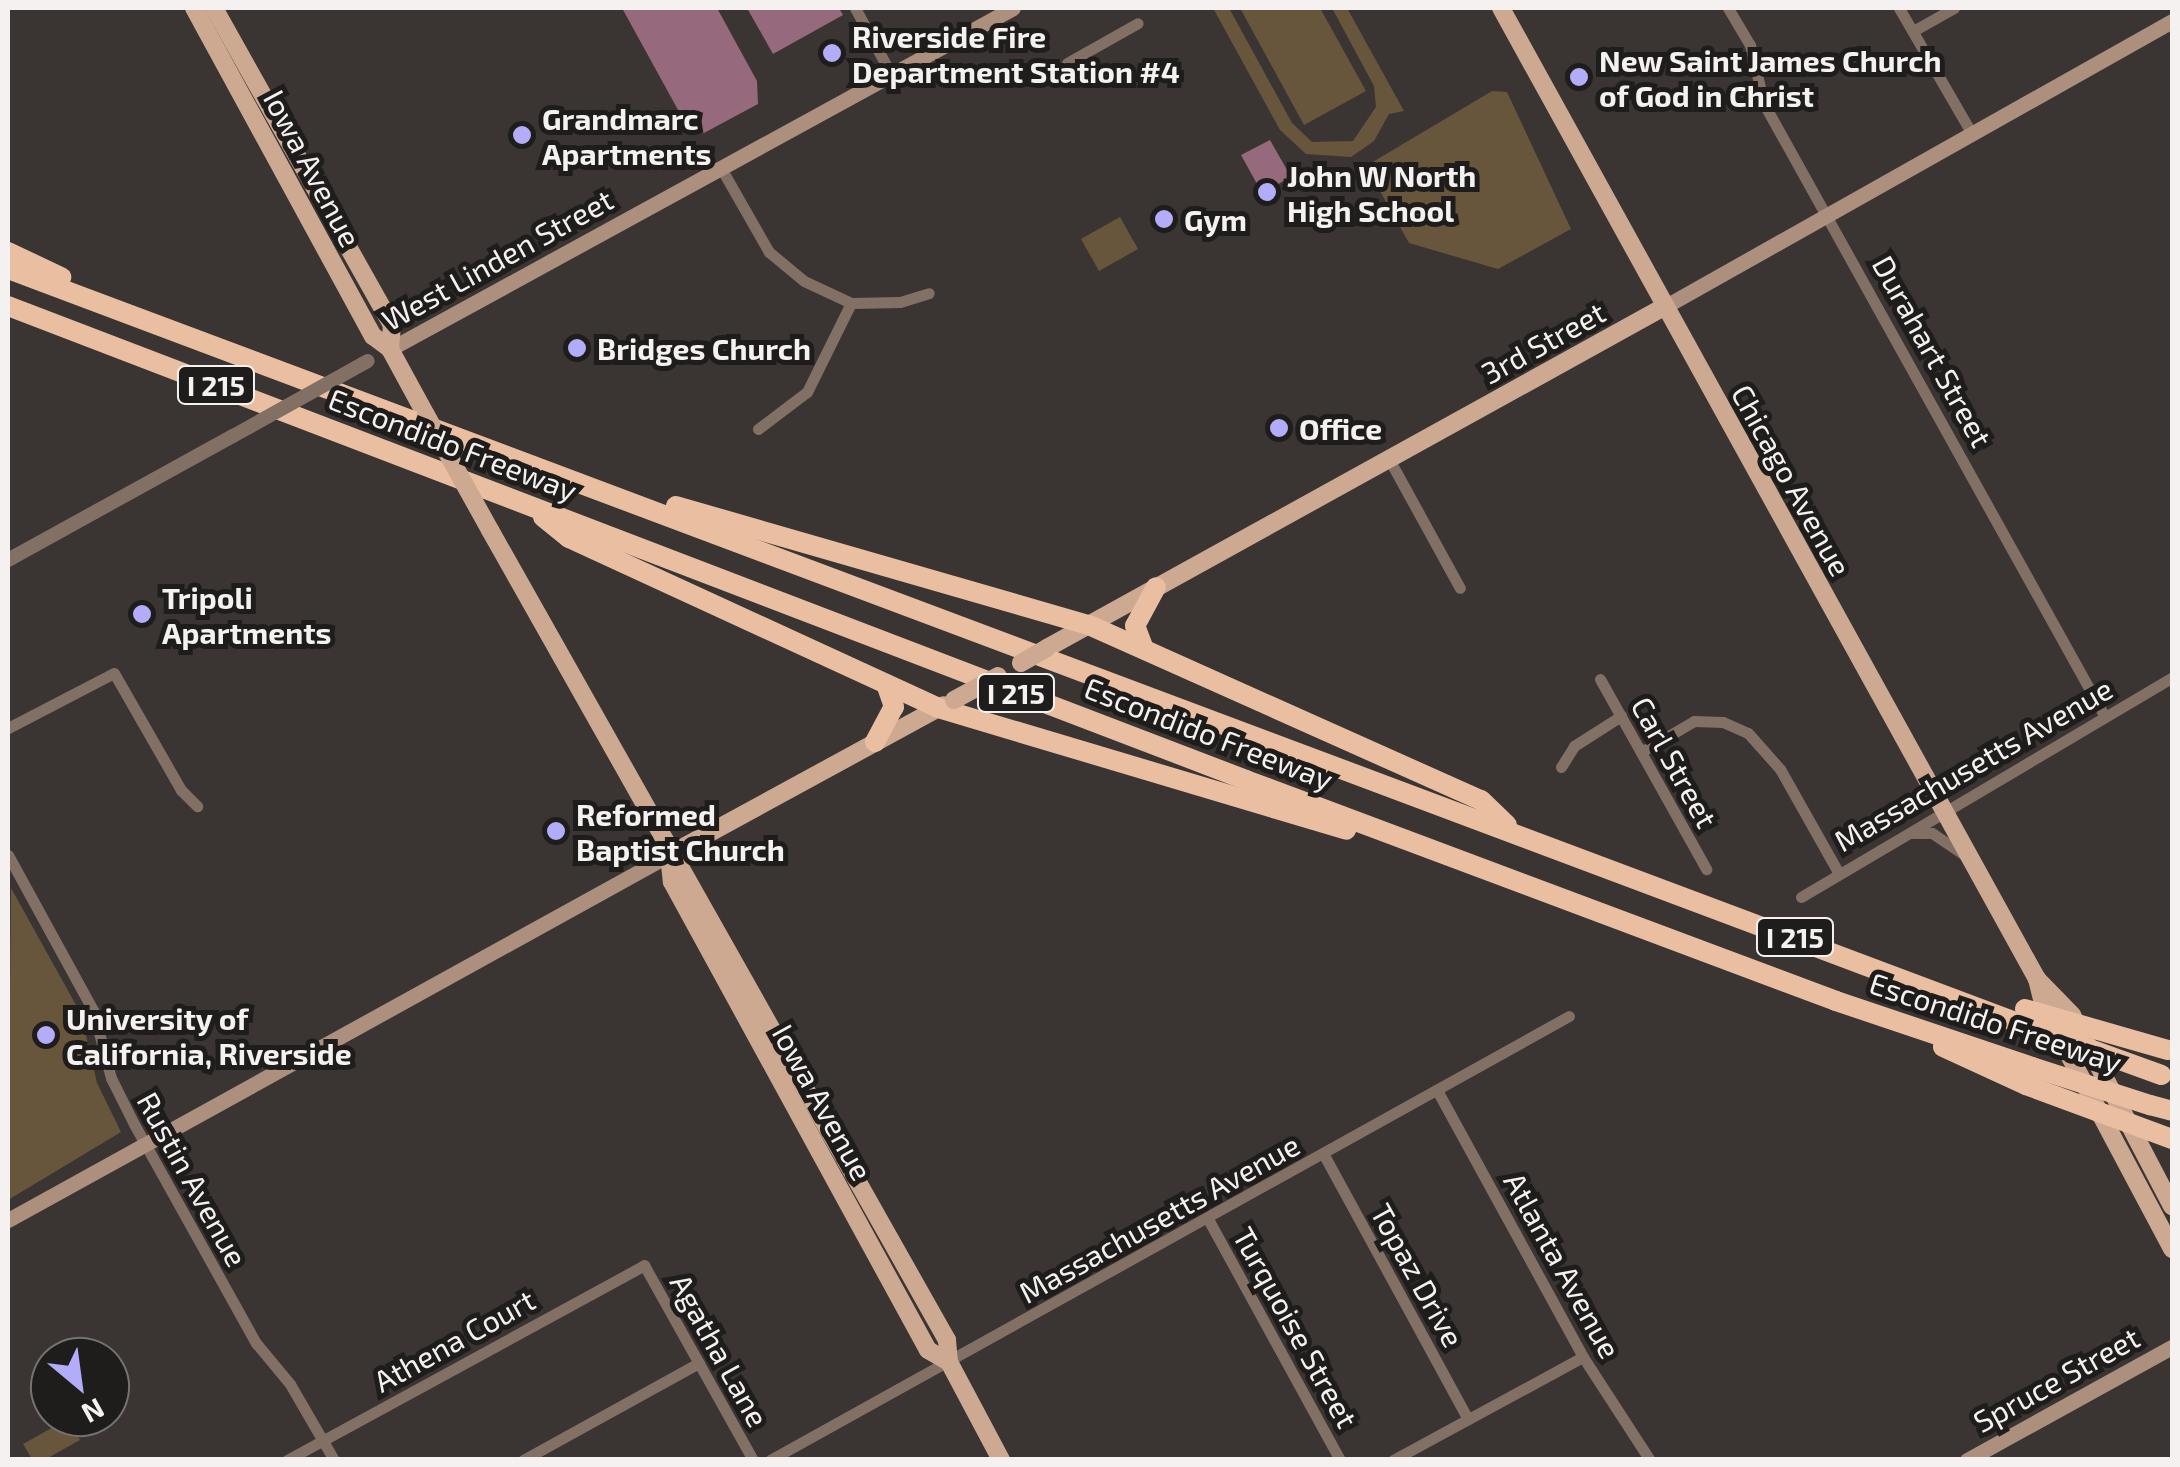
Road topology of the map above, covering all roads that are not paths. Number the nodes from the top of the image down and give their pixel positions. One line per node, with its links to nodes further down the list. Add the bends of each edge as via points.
1 (194, 8): 24 (main road, Iowa Avenue, via 373,336)
2 (214, 8): 24 (main road, Iowa Avenue, via 392,326)
3 (855, 8): 13 (street)
4 (1013, 8): 13 (main road, West Linden Street)
5 (1500, 8): 22 (main road, Chicago Avenue)
6 (1728, 8): 16 (street, Durahart Street, via 1750,46 1764,104)
7 (1899, 8): 11 (street)
8 (1954, 8): 11 (street)
9 (2172, 21): 14 (main road, 3rd Street)
10 (1138, 22): 12 (street)
11 (1913, 31): 14 (street)
12 (1067, 63)
13 (891, 74): 15 (main road, West Linden Street)
14 (1972, 134): 16 (main road, 3rd Street)
15 (721, 168): 20 (street, via 776,260); 24 (main road, West Linden Street)
16 (1830, 214): 22 (main road, 3rd Street); 39 (street, Durahart Street)
17 (8, 252): 23 (highway)
18 (8, 269): 23 (highway, Escondido Freeway / I 215)
19 (929, 293): 20 (street, via 900,302)
20 (852, 303): 25 (street, via 807,392)
21 (8, 306): 28 (highway, Escondido Freeway / I 215)
22 (1664, 307): 26 (main road, 3rd Street); 45 (main road, Chicago Avenue)
23 (179, 336): 27 (highway, Escondido Freeway / I 215)
24 (390, 349): 29 (street, West Linden Street, bridge); 49 (main road, Iowa Avenue, bridge)
25 (758, 428)
26 (1389, 459): 30 (main road, 3rd Street); 31 (street)
27 (545, 470): 32 (highway); 46 (highway, Escondido Freeway / I 215)
28 (528, 504): 36 (highway, via 569,538); 53 (highway, Escondido Freeway / I 215)
29 (8, 560)
30 (1156, 587): 32 (main road, 3rd Street); 33 (highway, via 1136,626)
31 (1460, 588)
32 (1082, 629): 33 (highway); 37 (main road, 3rd Street, bridge)
33 (1144, 649): 46 (highway, via 1481,800)
34 (2172, 678): 39 (street, Massachusetts Avenue)
35 (1600, 679): 38 (street, Carl Street)
36 (886, 684): 37 (highway); 41 (highway, via 894,706)
37 (946, 704): 41 (main road, 3rd Street); 53 (highway)
38 (1621, 716): 42 (street, Carl Street); 43 (street, via 1574,746)
39 (2104, 716): 45 (street, Massachusetts Avenue)
40 (8, 728): 44 (street, via 114,673)
41 (875, 742): 49 (main road, 3rd Street)
42 (1641, 752): 51 (street, Carl Street); 52 (street, via 1694,722 1723,722 1748,733 1780,769)
43 (1561, 767)
44 (197, 806)
45 (1944, 813): 47 (street, Massachusetts Avenue); 50 (main road, Chicago Avenue)
46 (1516, 833): 57 (highway, Escondido Freeway / I 215)
47 (1909, 833): 50 (street, via 1932,833); 52 (street, Massachusetts Avenue)
48 (8, 855): 64 (street, Rustin Avenue, via 93,1010 111,1078)
49 (669, 855): 64 (main road); 73 (main road, Iowa Avenue, via 688,871 946,1340)
50 (1970, 859): 55 (main road, Chicago Avenue)
51 (1706, 869)
52 (1838, 872): 54 (street, Massachusetts Avenue)
53 (1506, 876): 59 (highway, Escondido Freeway / I 215)
54 (1802, 897)
55 (2037, 979): 66 (main road, Chicago Avenue, via 2072,1014); 69 (main road, Chicago Avenue, via 2044,1008)
56 (1569, 1016): 61 (street, Massachusetts Avenue)
57 (2026, 1017): 58 (highway, bridge); 60 (highway, bridge)
58 (2170, 1050)
59 (2029, 1076): 62 (highway, Escondido Freeway / I 215, bridge); 63 (highway, bridge)
60 (2167, 1076)
61 (1438, 1092): 65 (street, Massachusetts Avenue); 72 (street, Atlanta Avenue)
62 (2172, 1111)
63 (2172, 1139)
64 (145, 1144): 68 (main road); 76 (street, Rustin Avenue, via 256,1343)
65 (1324, 1156): 67 (street, Massachusetts Avenue); 75 (street, Topaz Drive)
66 (2172, 1206)
67 (1208, 1219): 73 (street, Massachusetts Avenue); 83 (street, Turquoise Street)
68 (8, 1220)
69 (2172, 1249)
70 (644, 1264): 74 (street, Agatha Lane); 76 (street, Athena Court)
71 (2172, 1347): 86 (main road, Spruce Street)
72 (1583, 1357): 75 (street); 85 (street, Atlanta Avenue)
73 (949, 1362): 81 (street, Massachusetts Avenue); 82 (main road, Iowa Avenue)
74 (699, 1363): 79 (street); 80 (street, Agatha Lane)
75 (1468, 1419): 84 (street)
76 (323, 1440): 77 (street, Athena Court); 78 (street, Rustin Avenue)
77 (287, 1460)
78 (334, 1460)
79 (523, 1460)
80 (752, 1460)
81 (770, 1460)
82 (1001, 1460)
83 (1340, 1460)
84 (1394, 1460)
85 (1650, 1460)
86 (1967, 1460)

